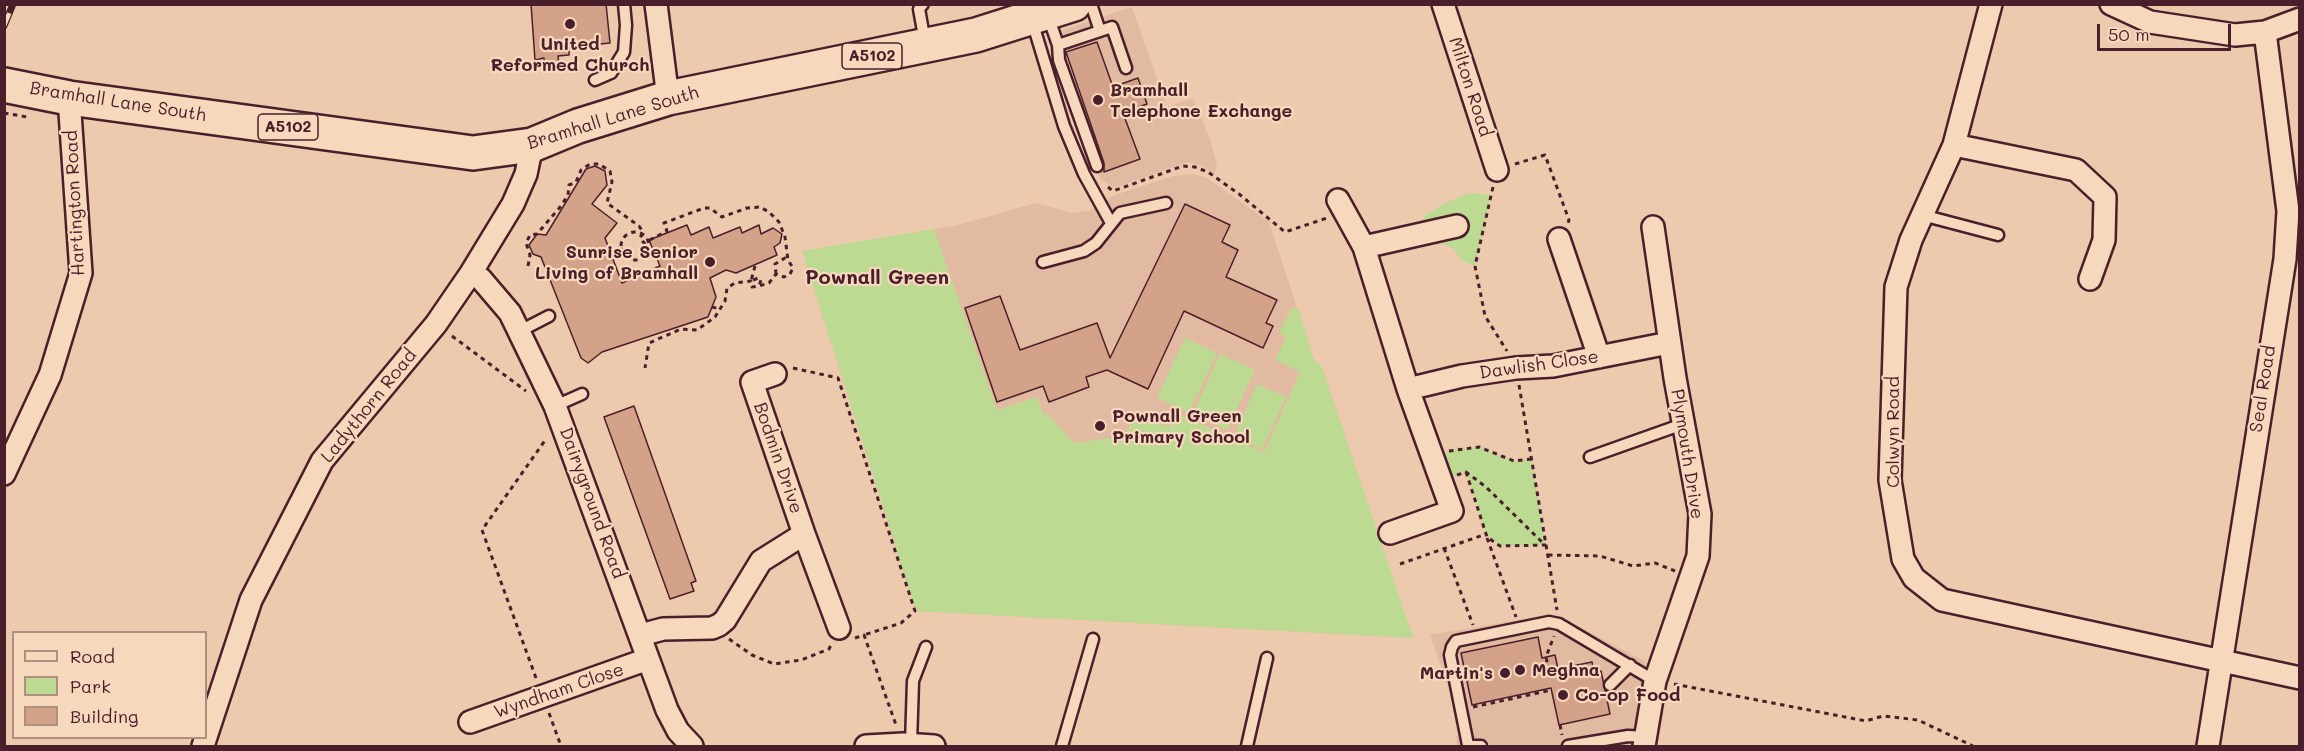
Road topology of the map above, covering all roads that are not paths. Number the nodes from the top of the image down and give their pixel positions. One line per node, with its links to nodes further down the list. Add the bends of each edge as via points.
1 (624, 4): 15 (lane, via 624,52 611,73)
2 (656, 4): 18 (street)
3 (923, 4): 12 (lane, via 919,9)
4 (1091, 4): 10 (lane)
5 (1443, 4): 22 (street, Milton Road)
6 (1991, 4): 20 (street, Colwyn Road)
7 (2110, 4): 11 (street, via 2150,22 2235,35)
8 (1050, 12): 12 (main road, Bramhall Lane South / A5102, via 976,35); 13 (lane); 26 (lane, via 1064,126)
9 (2300, 19): 11 (street)
10 (1100, 31): 13 (lane); 14 (lane, via 1112,27)
11 (2265, 32): 32 (street, Seal Road)
12 (925, 45): 18 (main road, Bramhall Lane South / A5102)
13 (1058, 45): 21 (lane, via 1059,60)
14 (1126, 68)
15 (595, 80)
16 (4, 85): 17 (main road, Bramhall Lane South / A5102)
17 (69, 98): 19 (main road, Bramhall Lane South / A5102, via 473,153); 46 (street, Hartington Road, via 81,273 50,375)
18 (668, 98): 19 (main road, Bramhall Lane South / A5102)
19 (532, 145): 34 (street, Ladythorn Road, via 526,174 513,204)
20 (1954, 145): 25 (street, Colwyn Road); 35 (street, via 2076,170 2106,197 2104,240)
21 (1097, 166)
22 (1497, 170)
23 (1166, 203): 26 (lane, via 1127,210)
24 (1343, 205): 31 (street)
25 (1923, 215): 29 (lane); 54 (street, Colwyn Road, via 1896,287 1890,480 1900,549 1914,578 1942,600)
26 (1111, 223): 33 (lane, via 1096,243 1084,251)
27 (1457, 226): 31 (street)
28 (1653, 227): 38 (street, Plymouth Drive)
29 (1998, 235)
30 (1559, 239): 39 (street)
31 (1364, 247): 41 (street)
32 (2292, 259): 54 (street, Seal Road)
33 (1043, 262)
34 (471, 273): 37 (street, Dairyground Road, via 500,298); 61 (street, Ladythorn Road, via 436,324 322,462 251,600)
35 (2090, 279)
36 (549, 316): 37 (lane)
37 (520, 331): 43 (street, Dairyground Road)
38 (1669, 343): 39 (street, Dawlish Close); 44 (street, Plymouth Drive)
39 (1599, 357): 41 (street, Dawlish Close, via 1462,376)
40 (775, 374): 48 (street, Bodmin Drive, via 752,382)
41 (1408, 389): 47 (street, via 1452,511)
42 (582, 394): 43 (lane)
43 (558, 411): 50 (street, Dairyground Road)
44 (1683, 424): 45 (lane); 58 (street, Plymouth Drive, via 1700,514 1698,556)
45 (1590, 457)
46 (4, 474)
47 (1390, 533)
48 (804, 534): 49 (street, Bodmin Drive); 50 (street, Bodmin Drive, via 761,561 725,620 712,628 663,629)
49 (839, 628)
50 (641, 636): 55 (street, Dairyground Road)
51 (1093, 639): 68 (lane)
52 (926, 647): 63 (lane, via 912,681)
53 (1267, 658): 69 (lane)
54 (2221, 659): 57 (street, Colwyn Road); 72 (street, Seal Road)
55 (648, 660): 60 (street, Wyndham Close); 65 (street, Dairyground Road, via 667,710)
56 (1630, 664): 58 (lane); 59 (lane); 64 (lane, via 1549,622 1456,640 1450,656)
57 (2300, 678)
58 (1655, 681): 62 (street, Plymouth Drive)
59 (1611, 685)
60 (470, 722)
61 (207, 735)
62 (1645, 742): 71 (lane, via 1628,736)
63 (907, 744): 66 (street); 67 (street)
64 (1468, 746): 70 (lane)
65 (692, 747)
66 (866, 747)
67 (934, 747)
68 (1062, 747)
69 (1247, 747)
70 (1481, 747)
71 (1568, 747)
72 (2208, 747)

